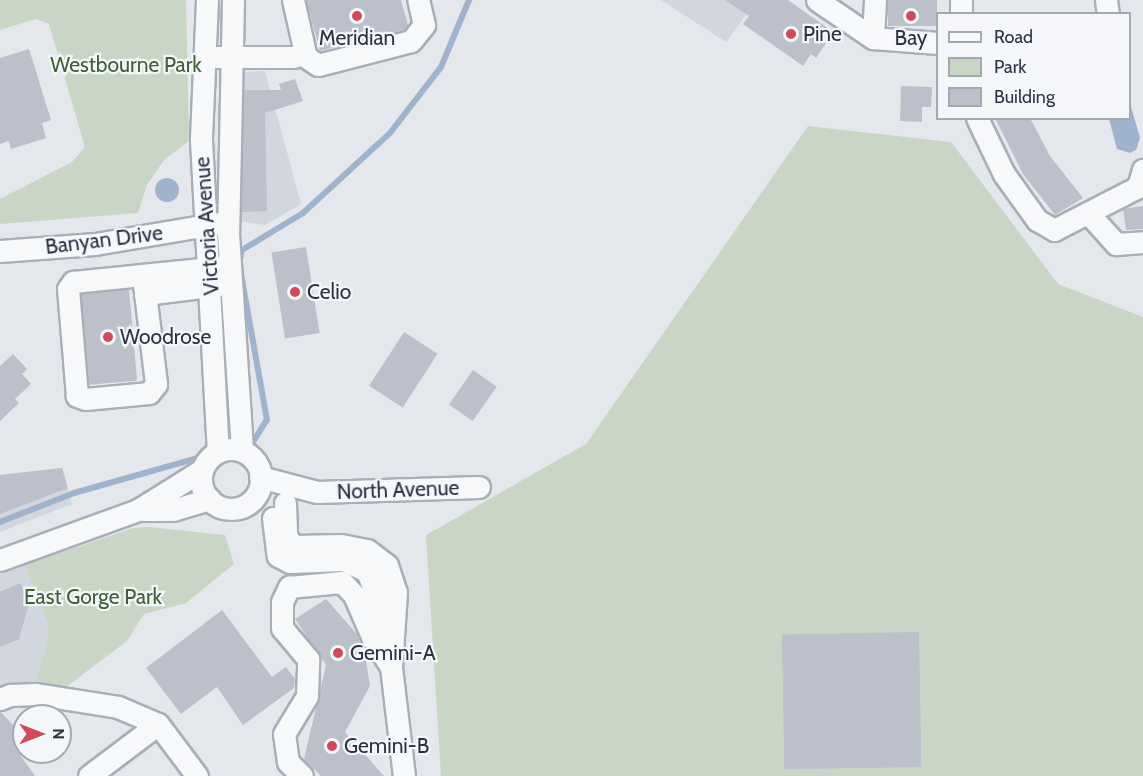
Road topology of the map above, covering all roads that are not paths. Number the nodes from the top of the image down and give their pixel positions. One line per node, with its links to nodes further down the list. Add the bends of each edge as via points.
1 (207, 0): 9 (street, Victoria Avenue)
2 (233, 0): 10 (street, Victoria Avenue)
3 (293, 0): 4 (street, via 306,57 318,65 411,41 424,25)
4 (417, 0)
5 (817, 0): 7 (street)
6 (875, 0): 7 (street)
7 (873, 38): 8 (street)
8 (936, 43)
9 (202, 57): 10 (street); 13 (street, Victoria Avenue)
10 (230, 57): 11 (street); 14 (street, Victoria Avenue)
11 (294, 57)
12 (977, 120): 16 (street, via 1004,174 1037,220 1054,230)
13 (201, 140): 14 (street); 17 (street, Victoria Avenue)
14 (229, 140): 17 (street, Victoria Avenue)
15 (1143, 170): 16 (street, via 1138,187)
16 (1088, 213): 18 (street, via 1116,244)
17 (218, 224): 19 (street, Banyan Drive, via 95,244); 20 (street, Victoria Avenue)
18 (1143, 242)
19 (0, 251)
20 (221, 276): 21 (street); 22 (street, Victoria Avenue); 23 (street, Victoria Avenue)
21 (144, 285): 21 (street, via 156,384 149,393 85,399 77,396 68,289 73,282)
22 (236, 353): 23 (street); 24 (street, Victoria Avenue)
23 (214, 354): 25 (street, Victoria Avenue)
24 (242, 451): 25 (street); 27 (street, via 256,463)
25 (218, 452): 26 (street)
26 (202, 471): 30 (street, via 202,486); 33 (street)
27 (260, 477): 29 (street); 31 (street)
28 (479, 488): 29 (street, North Avenue)
29 (317, 492): 32 (street, via 293,504)
30 (209, 499): 31 (street, via 230,509); 33 (street, via 173,510)
31 (251, 501): 32 (street)
32 (279, 503): 34 (street, via 286,537); 34 (street, via 273,537 278,564)
33 (138, 510): 35 (street)
34 (302, 554): 36 (street, via 344,560 367,571 391,632)
35 (0, 560)
36 (391, 667): 41 (street, via 373,639 354,595 342,582 289,587 282,602 282,628 308,659 307,696 284,734 288,762); 42 (street)
37 (0, 699): 38 (street, via 36,693 118,708)
38 (158, 724): 39 (street); 40 (street)
39 (89, 776)
40 (198, 776)
41 (302, 776)
42 (404, 776)

